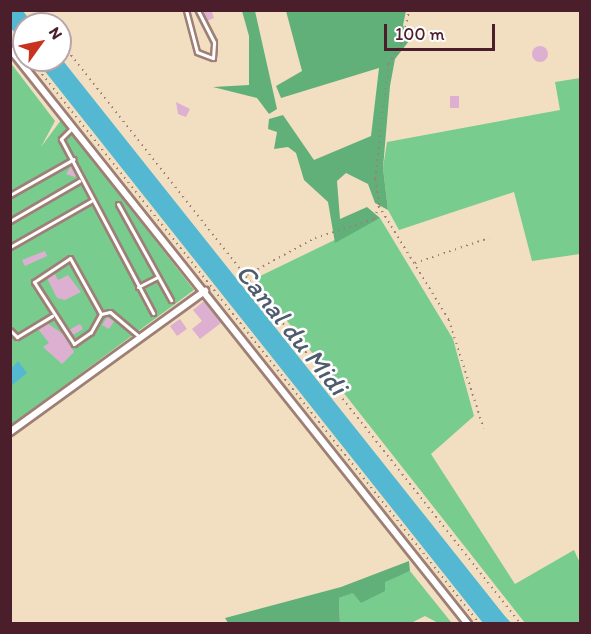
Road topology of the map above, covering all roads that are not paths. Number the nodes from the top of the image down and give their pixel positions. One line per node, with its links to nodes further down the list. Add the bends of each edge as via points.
1 (186, 10): 2 (lane, via 197,52 213,58 214,42)
2 (198, 10)
3 (10, 49): 4 (street)
4 (73, 126): 5 (lane, via 60,139); 14 (street)
5 (74, 159): 6 (lane); 7 (lane)
6 (80, 181): 8 (lane); 10 (lane)
7 (10, 195)
8 (90, 201): 11 (lane); 13 (lane)
9 (118, 204): 12 (lane)
10 (10, 220)
11 (10, 248)
12 (159, 277): 13 (lane); 15 (lane)
13 (138, 287): 16 (lane)
14 (205, 291): 20 (street); 22 (street)
15 (171, 300)
16 (153, 313)
17 (101, 314): 18 (lane, via 91,332 74,344); 18 (lane, via 70,258 34,282); 20 (lane, via 110,312)
18 (52, 316): 19 (lane, via 17,337)
19 (11, 328)
20 (140, 337): 21 (street)
21 (10, 432)
22 (468, 624)

